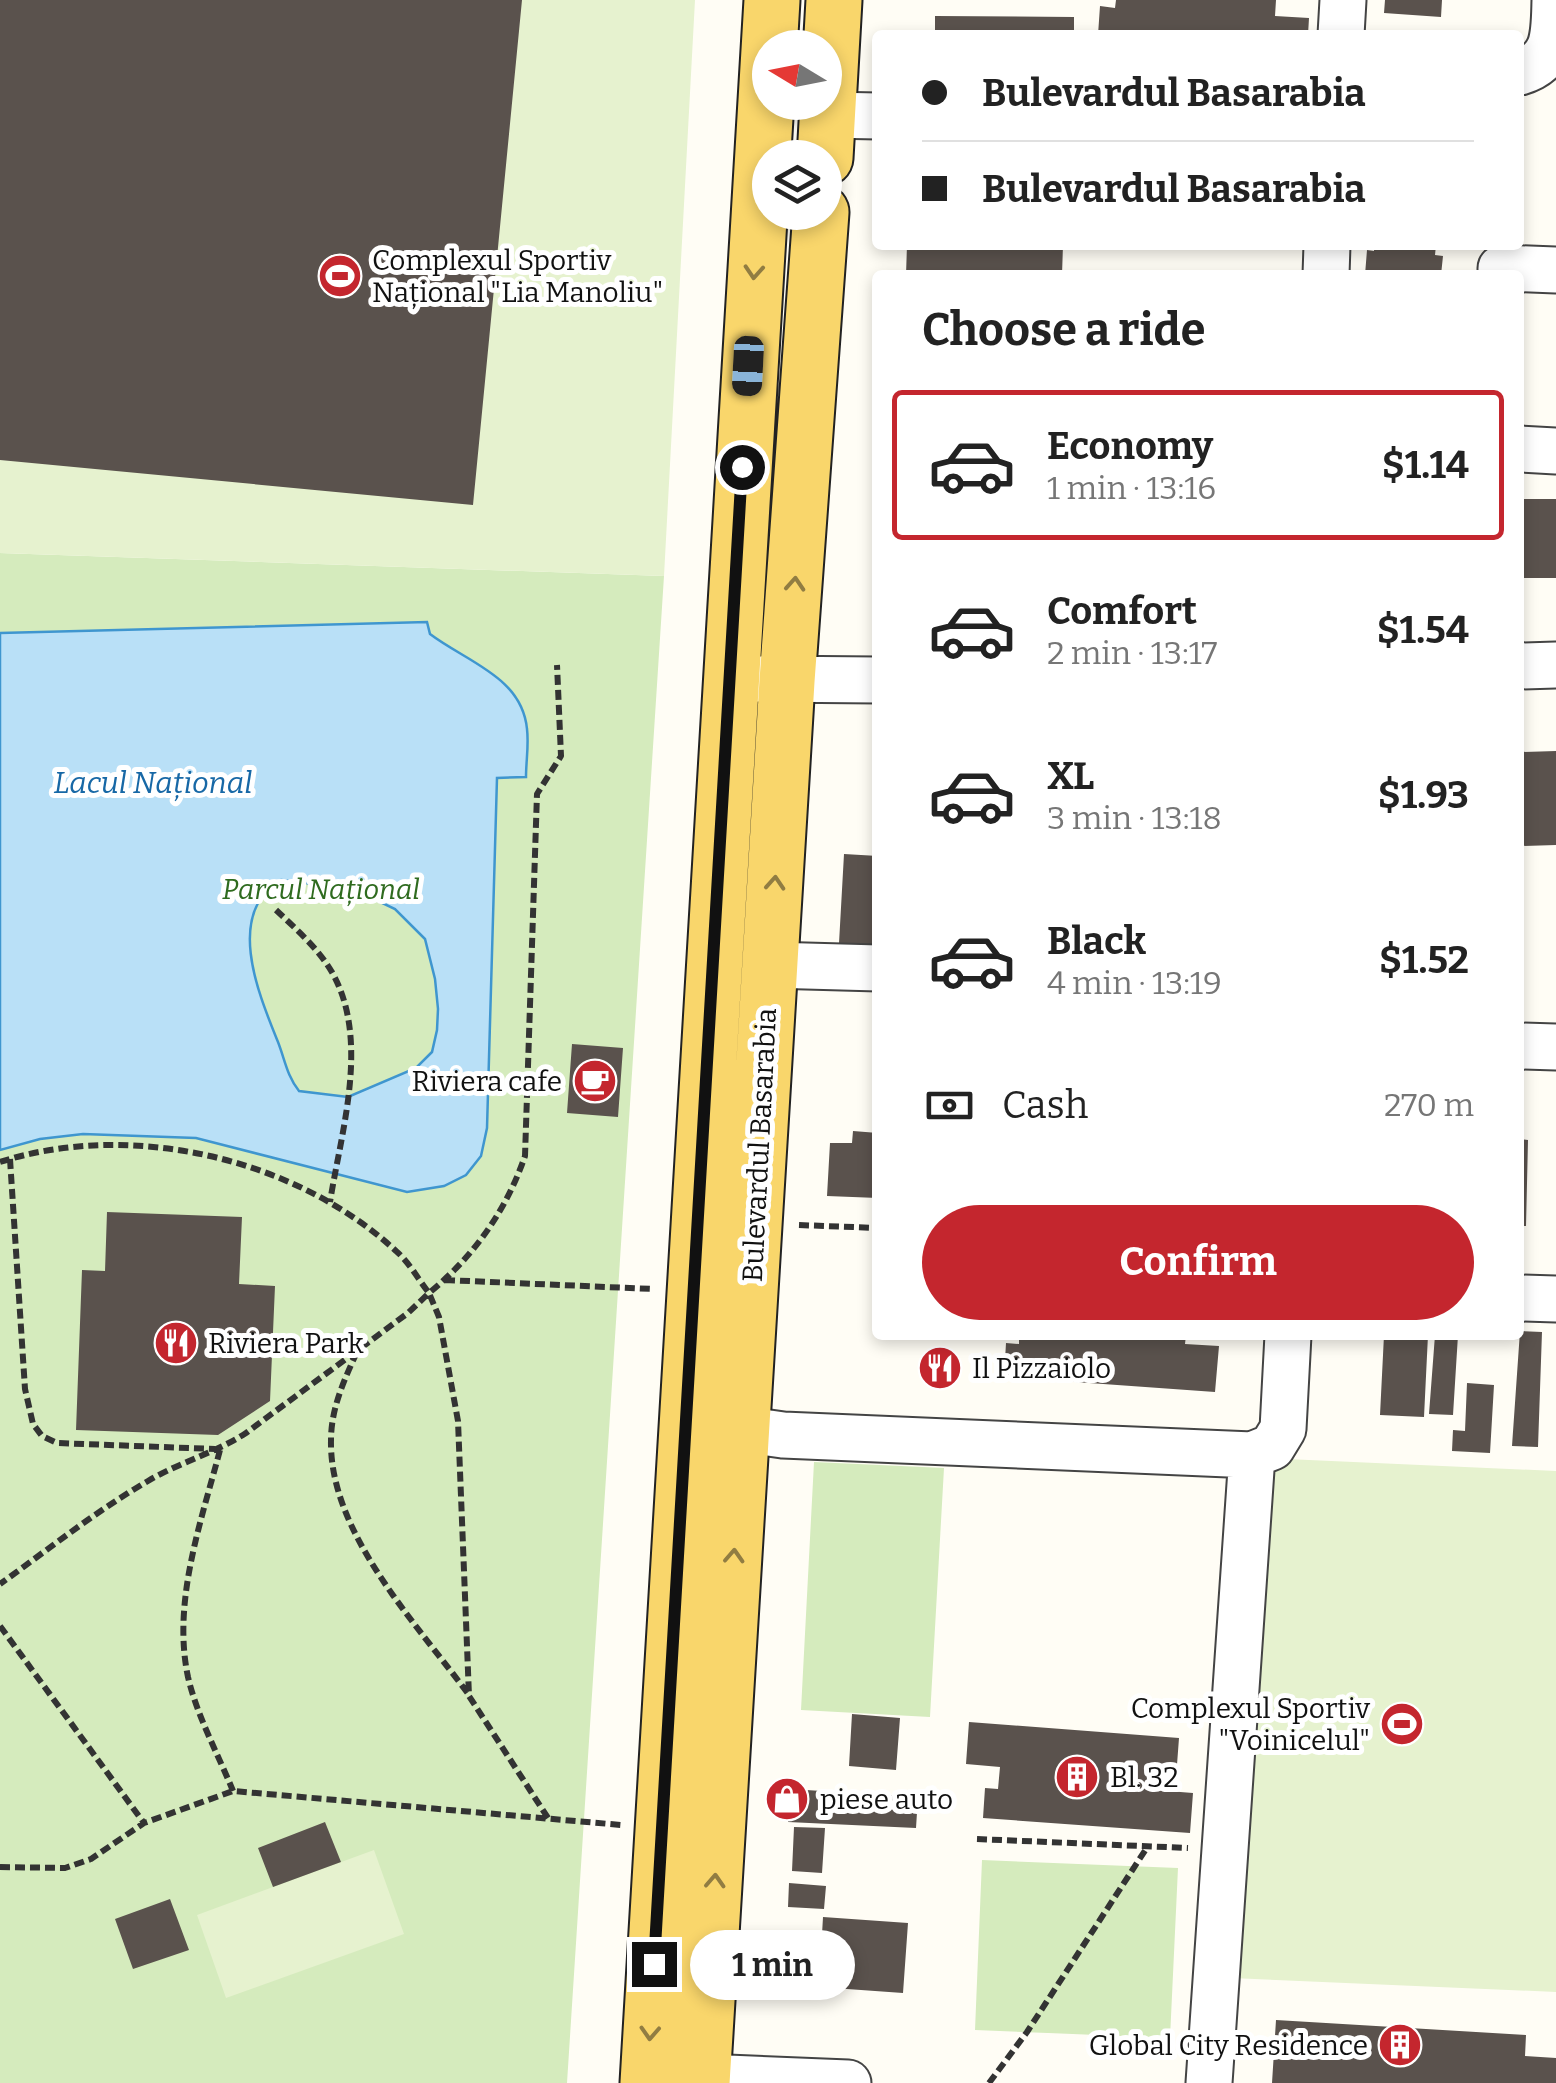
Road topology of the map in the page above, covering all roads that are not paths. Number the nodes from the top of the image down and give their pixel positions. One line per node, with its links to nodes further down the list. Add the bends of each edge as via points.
1 (772, 0): 15 (main road, Bulevardul Basarabia, one-way to 15)
2 (834, 0): 7 (main road)
3 (1343, 0): 5 (street)
4 (1555, 0): 6 (street, via 1550,51 1538,67)
5 (1341, 30)
6 (1524, 71)
7 (843, 130)
8 (820, 230): 17 (main road, Bulevardul Basarabia, one-way to 8)
9 (1501, 263): 10 (street)
10 (1556, 270)
11 (1524, 449): 12 (street)
12 (1556, 451)
13 (1524, 666): 14 (street)
14 (1556, 666)
15 (730, 678): 17 (street); 28 (main road, Bulevardul Basarabia, one-way to 28)
16 (872, 680): 17 (street)
17 (787, 681): 18 (main road, Bulevardul Basarabia, one-way to 17)
18 (770, 965): 19 (street); 25 (main road, Bulevardul Basarabia)
19 (872, 968)
20 (1524, 1046): 21 (street)
21 (1556, 1047)
22 (1524, 1298): 23 (street)
23 (1556, 1299)
24 (1288, 1340): 26 (street, via 1283,1429 1272,1447)
25 (742, 1429): 26 (street); 27 (main road, Bulevardul Basarabia, one-way to 25)
26 (1252, 1456): 30 (street)
27 (703, 2080): 29 (street, Bulevardul Basarabia)
28 (648, 2083)
29 (848, 2083)
30 (1209, 2083)

